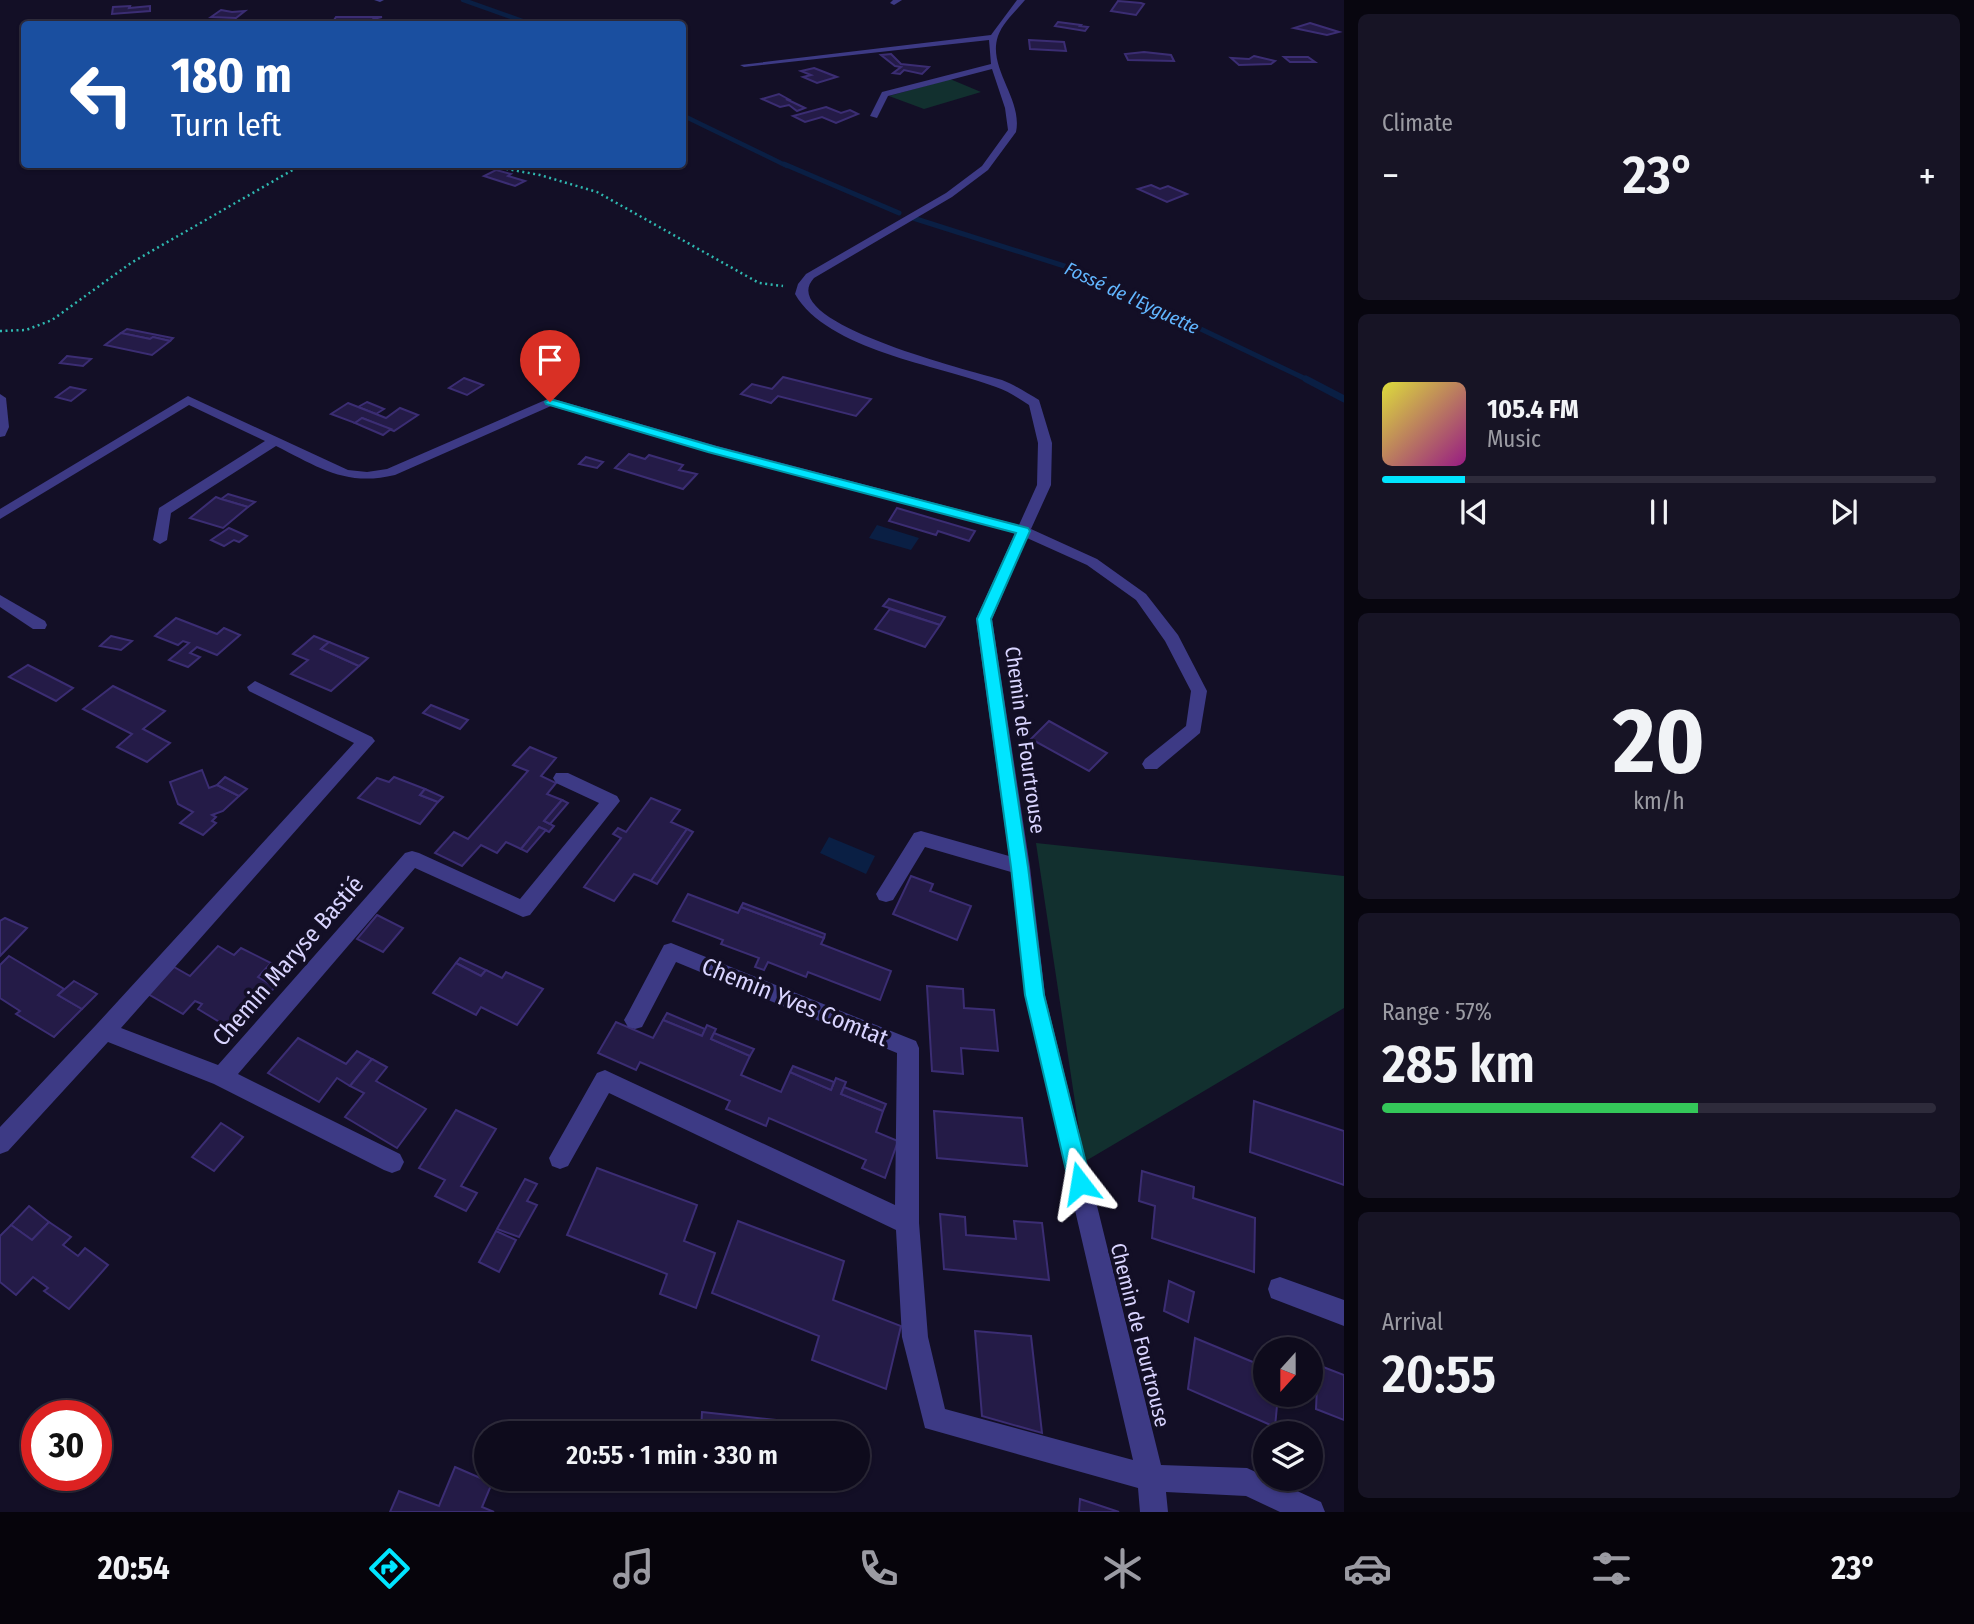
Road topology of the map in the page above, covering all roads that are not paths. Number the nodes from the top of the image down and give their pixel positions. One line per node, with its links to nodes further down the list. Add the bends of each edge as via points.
1 (1021, 0): 2 (street)
2 (993, 37): 3 (street); 4 (street)
3 (744, 65)
4 (996, 65): 5 (street, via 885,94); 10 (street, Chemin de Fourtrouse, via 1012,112 1013,130 985,168 949,195 810,276 801,296 810,310 837,330 1000,384 1035,403 1045,443 1044,485)
5 (874, 116)
6 (0, 398): 7 (street)
7 (0, 433)
8 (275, 441): 9 (street, via 188,400); 10 (street, via 345,474 367,476 390,472 550,402); 11 (street, via 164,511)
9 (0, 515)
10 (1023, 531): 15 (street, via 1092,562 1141,597 1172,639 1199,691 1194,729); 17 (street, Chemin de Fourtrouse, via 984,619)
11 (160, 540)
12 (0, 600): 13 (street)
13 (39, 625)
14 (255, 687): 20 (street, via 366,741)
15 (1151, 764)
16 (562, 778): 21 (street, Chemin Maryse Bastié, via 611,801 523,909 412,858)
17 (1020, 867): 18 (street, via 921,838); 28 (street, Chemin de Fourtrouse, via 1035,995)
18 (886, 894)
19 (635, 1020): 25 (street, Chemin Yves Comtat, via 671,951 908,1048)
20 (105, 1031): 21 (street, Chemin Maryse Bastié); 22 (street)
21 (222, 1077): 24 (street)
22 (4, 1132)
23 (560, 1158): 25 (street, via 606,1080)
24 (392, 1162)
25 (907, 1223): 28 (street, Chemin Yves Comtat, via 915,1337 934,1419)
26 (1280, 1289): 27 (street)
27 (1344, 1313)
28 (1151, 1478): 29 (street, Chemin de Fourtrouse); 30 (street, via 1247,1482)
29 (1154, 1512)
30 (1311, 1512)

